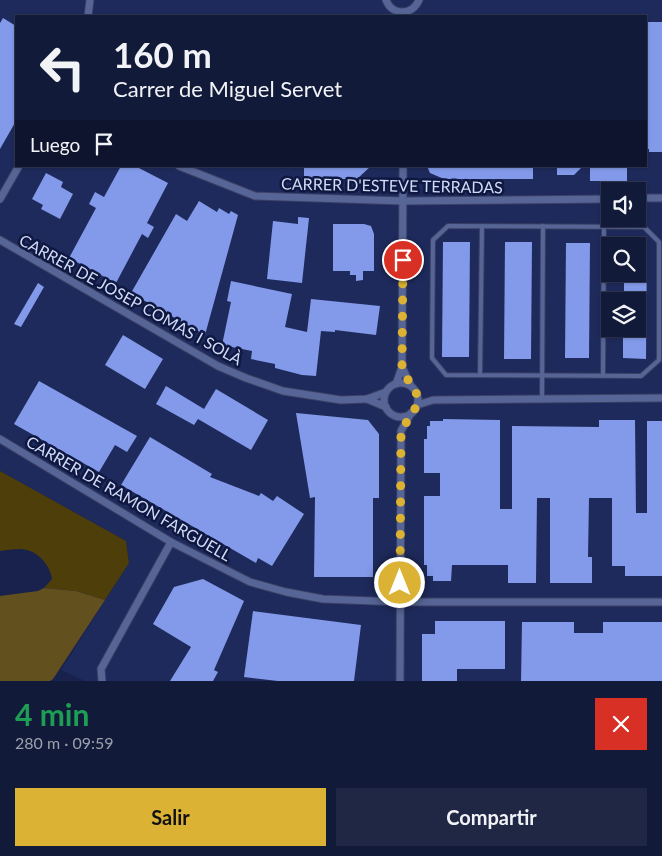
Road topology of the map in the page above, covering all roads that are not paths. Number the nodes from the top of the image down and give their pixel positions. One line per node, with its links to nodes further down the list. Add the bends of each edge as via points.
1 (90, 0): 5 (street)
2 (386, 0): 4 (street, via 392,9)
3 (419, 0): 4 (street, via 413,9)
4 (403, 14)
5 (88, 15)
6 (18, 167): 11 (street)
7 (182, 167): 13 (street, CARRER D'ESTEVE TERRADAS, via 255,196)
8 (403, 167): 13 (street)
9 (646, 198): 10 (street)
10 (662, 198)
11 (0, 199)
12 (601, 199): 13 (street, CARRER D'ESTEVE TERRADAS)
13 (404, 201): 20 (street)
14 (482, 226): 15 (lane); 21 (lane); 21 (lane, via 448,226 433,240 432,358 446,374)
15 (543, 226): 16 (lane); 22 (lane)
16 (601, 227)
17 (604, 227): 23 (lane)
18 (644, 227): 23 (lane, via 659,242 658,360 641,376)
19 (0, 240): 29 (street, CARRER DE JOSEP COMAS I SOLÀ, via 218,366 283,391 341,400)
20 (402, 367): 24 (street); 25 (street)
21 (480, 375): 22 (lane)
22 (542, 375): 23 (lane); 30 (lane)
23 (603, 376)
24 (396, 384): 25 (street); 26 (street)
25 (411, 386): 27 (street)
26 (386, 392): 29 (street, CARRER DE JOSEP COMAS I SOLÀ); 33 (street)
27 (417, 394): 31 (street); 32 (street)
28 (662, 398): 30 (street)
29 (367, 399): 33 (street, CARRER DE JOSEP COMAS I SOLÀ)
30 (542, 399): 31 (street)
31 (433, 400): 32 (street)
32 (417, 405): 34 (street)
33 (386, 407): 35 (street)
34 (411, 413): 35 (street, via 401,417); 36 (street)
35 (391, 414): 36 (street)
36 (401, 431): 39 (street)
37 (0, 439): 38 (street, CARRER DE RAMON FARGUELL)
38 (171, 542): 39 (street, CARRER DE RAMON FARGUELL, via 250,582 286,592 323,599); 41 (street, via 101,669)
39 (400, 602): 40 (street, CARRER DE RAMON FARGUELL); 42 (street)
40 (662, 602)
41 (102, 681)
42 (400, 681)

